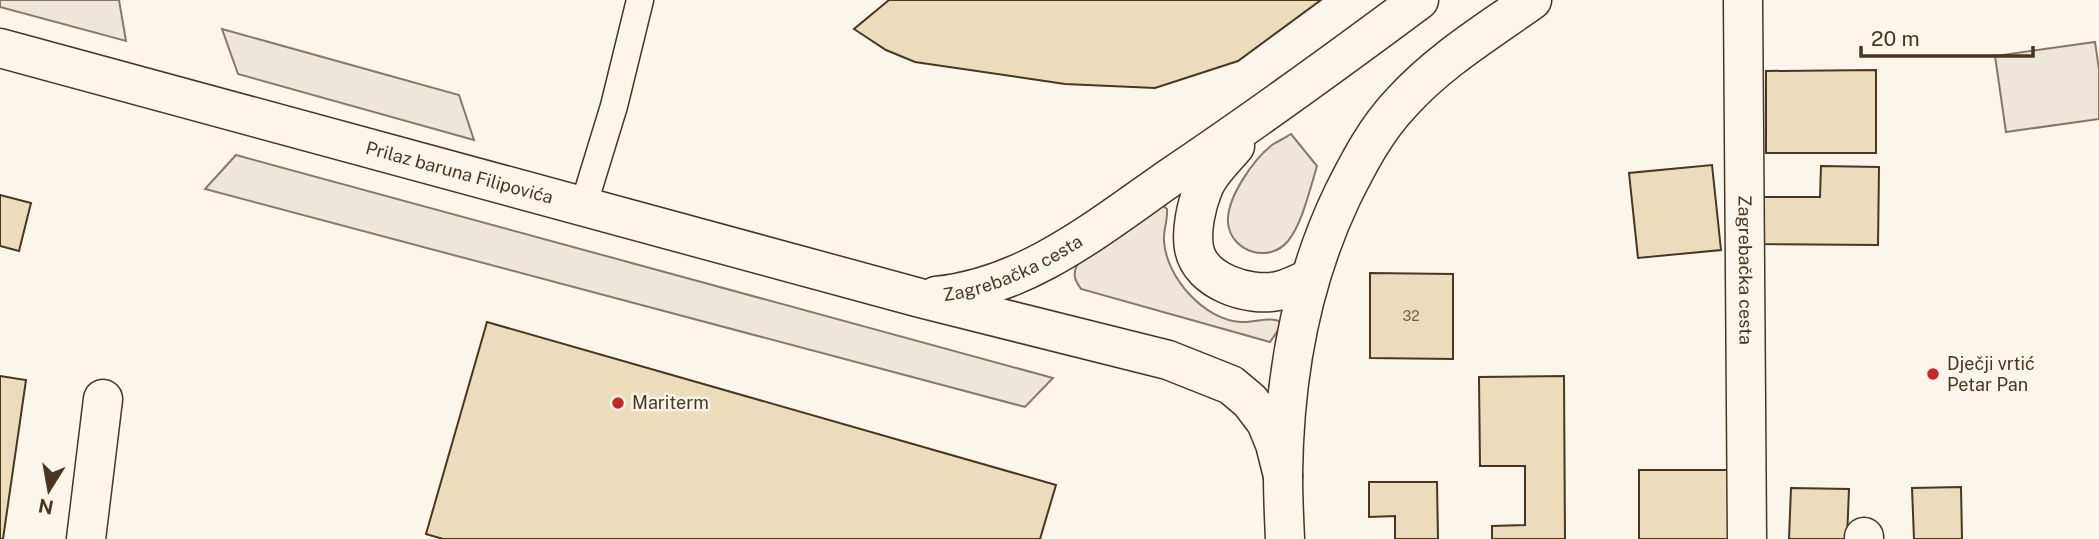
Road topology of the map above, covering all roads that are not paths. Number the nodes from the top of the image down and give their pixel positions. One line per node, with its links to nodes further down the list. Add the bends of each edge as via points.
1 (640, 0): 7 (lane)
2 (1419, 0): 6 (street, Zagrebačka cesta)
3 (1532, 0): 8 (street, Zagrebačka cesta, via 1438,68 1374,134 1328,225)
4 (1743, 0): 14 (street, Zagrebačka cesta)
5 (0, 48): 7 (street, Prilaz baruna Filipovića)
6 (1253, 122): 8 (street, via 1203,187 1194,250 1206,270 1231,288 1279,291); 9 (street, Zagrebačka cesta, via 1066,249 1022,273 983,288)
7 (583, 207): 9 (street, Prilaz baruna Filipovića)
8 (1309, 279): 11 (street, Zagrebačka cesta, via 1288,382)
9 (920, 298): 11 (street, Zagrebačka cesta, via 1168,360 1231,385 1266,422)
10 (103, 399): 12 (street)
11 (1283, 476): 13 (street, Zagrebačka cesta)
12 (86, 539)
13 (1285, 539)
14 (1746, 539)

